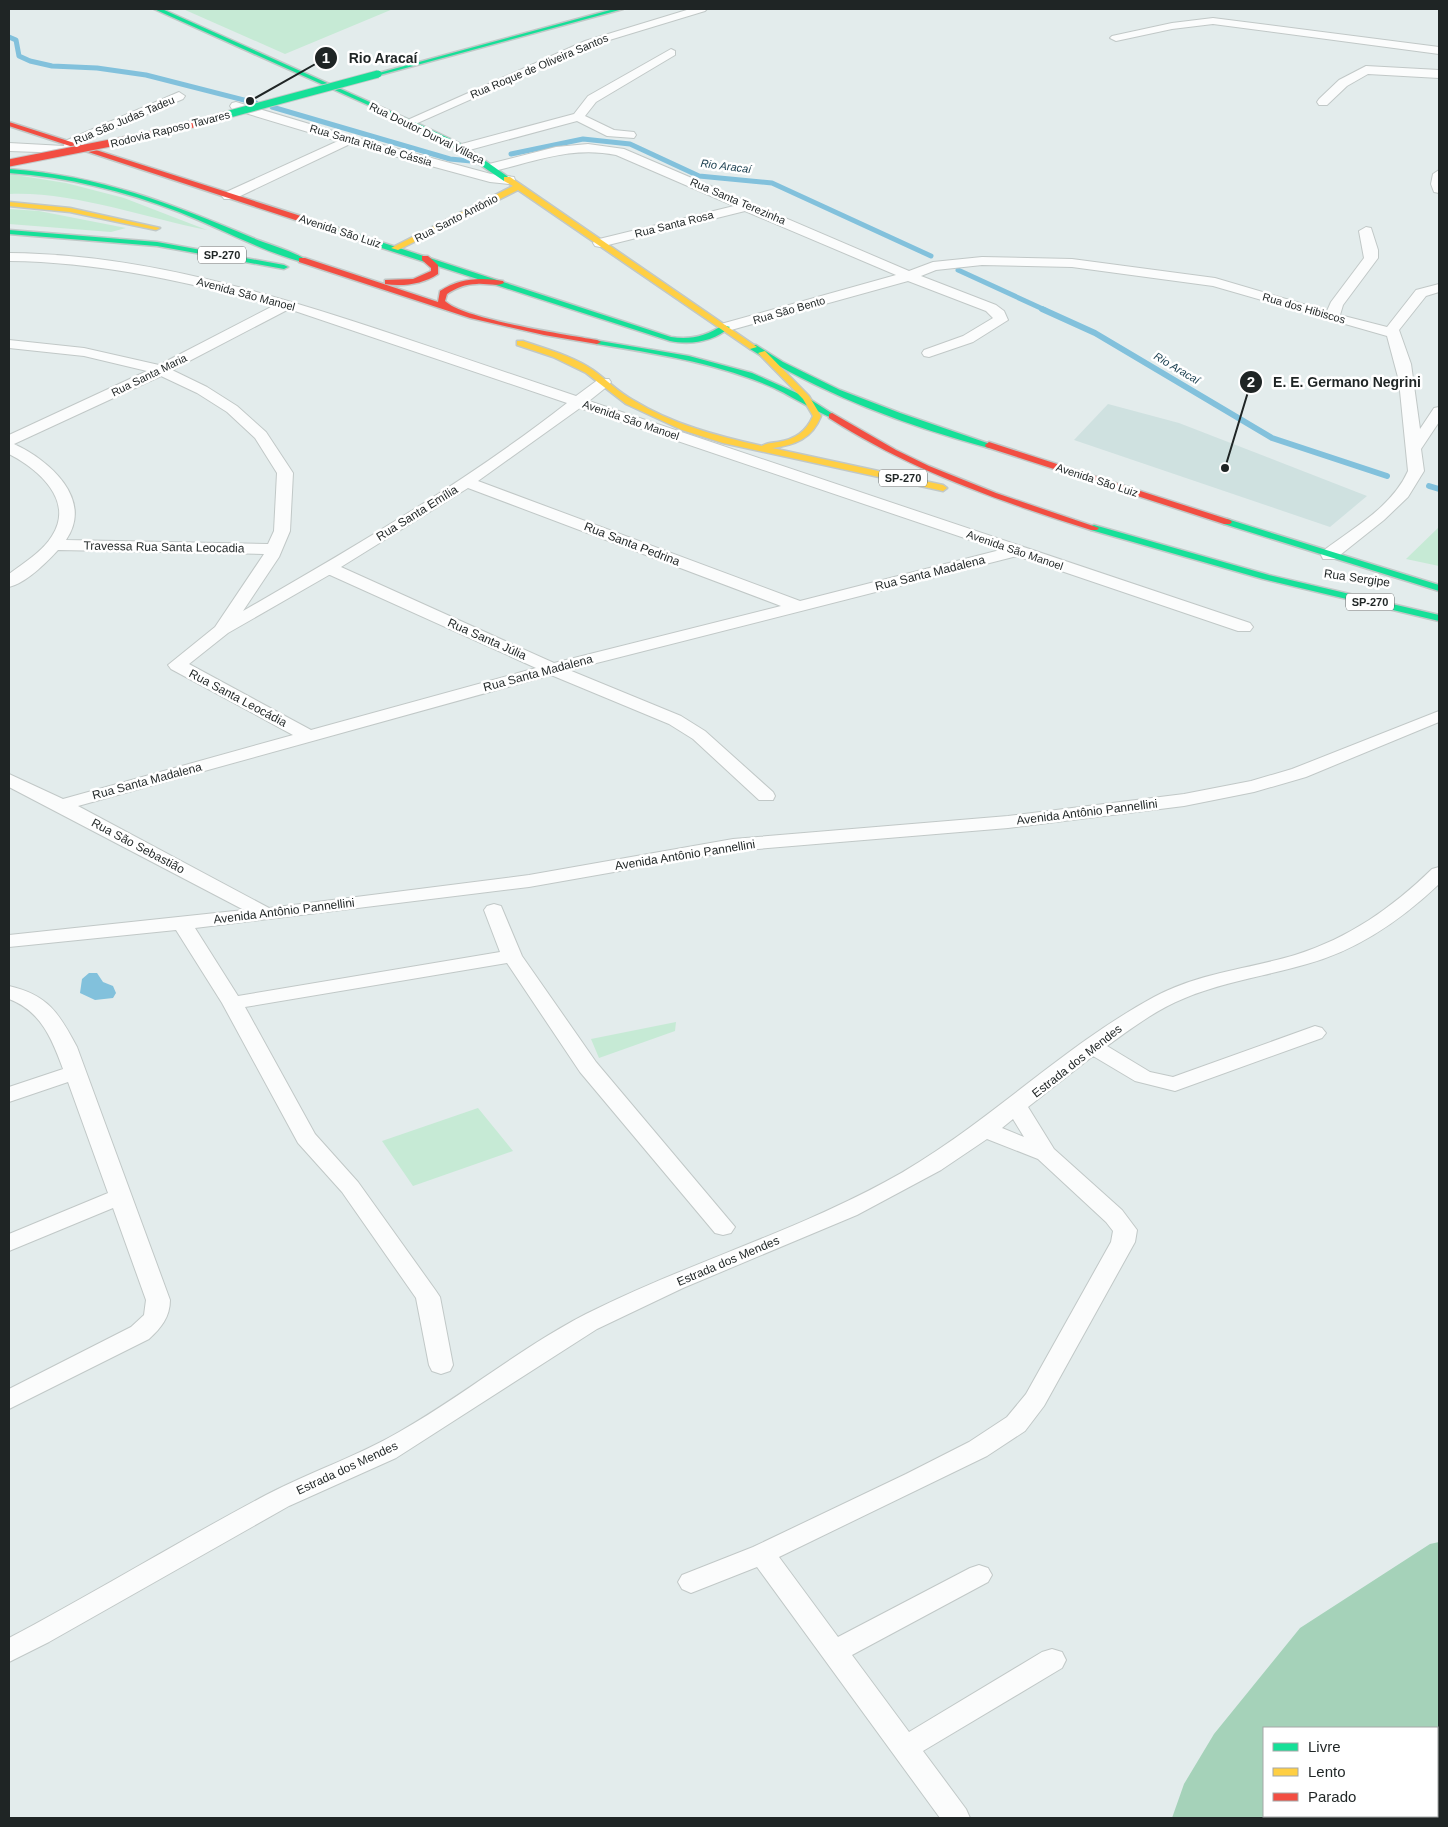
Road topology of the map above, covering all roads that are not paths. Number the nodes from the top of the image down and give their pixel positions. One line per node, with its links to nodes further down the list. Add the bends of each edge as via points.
1 (157, 9): 13 (main road, Rua Doutor Durval Villaça)
2 (584, 9): 21 (main road, Rodovia Raposo Tavares, via 167,122)
3 (620, 9): 22 (main road, Rodovia Raposo Tavares, bridge, via 151,134)
4 (701, 9): 13 (street, Rua Roque de Oliveira Santos, via 589,43)
5 (1116, 38): 6 (street, via 1172,26 1213,22)
6 (1439, 51)
7 (672, 53): 12 (street, via 592,99)
8 (1439, 74): 10 (street, via 1366,70 1343,83)
9 (179, 96): 17 (street, Rua São Judas Tadeu)
10 (1323, 102)
11 (233, 105): 16 (street, Rua Santa Rita de Cássia)
12 (578, 117): 15 (street, via 611,133); 19 (street)
13 (409, 122): 19 (main road, Rua Doutor Durval Villaça)
14 (9, 124): 17 (main road, Avenida São Luiz)
15 (630, 136)
16 (349, 140): 26 (street, Rua Santa Rita de Cássia); 28 (street)
17 (69, 144): 20 (main road, Avenida São Luiz)
18 (9, 147): 20 (street)
19 (462, 148): 23 (main road, Rua Doutor Durval Villaça)
20 (92, 151): 28 (main road, Avenida São Luiz)
21 (9, 155)
22 (9, 163)
23 (494, 166): 26 (main road, Rua Doutor Durval Villaça); 30 (street, Rua Santa Terezinha, via 553,150 606,148 635,157)
24 (9, 171): 37 (main road, SP-270, via 111,186)
25 (1439, 174): 27 (street)
26 (513, 184): 35 (main road, Rua Doutor Durval Villaça); 36 (main road, Rua Santo Antônio)
27 (1439, 189)
28 (229, 196): 36 (main road, Avenida São Luiz)
29 (9, 204): 31 (main road, via 70,210)
30 (748, 206): 35 (street, Rua Santa Rosa); 40 (street, Rua Santa Terezinha)
31 (164, 230)
32 (9, 231): 51 (main road, SP-270, via 157,244 276,265 314,274)
33 (1366, 231): 49 (street, via 1371,258 1336,305)
34 (228, 243): 37 (main road)
35 (600, 243): 50 (main road, Rua Doutor Durval Villaça)
36 (395, 248): 39 (main road, Avenida São Luiz)
37 (282, 254): 41 (main road, SP-270)
38 (9, 256): 47 (street, Avenida São Manoel, via 78,259 163,272)
39 (425, 258): 41 (main road, via 435,267 435,272 423,280); 43 (main road, Avenida São Luiz)
40 (909, 276): 42 (street, Rua São Bento, via 933,266 1008,260 1072,264); 50 (street, Rua São Bento); 57 (street, Rua Santa Terezinha, via 992,308 1001,320 968,339)
41 (369, 280): 48 (main road, SP-270)
42 (1215, 282): 49 (street, Rua dos Hibiscos)
43 (500, 283): 48 (main road, via 476,281 452,286 443,293 441,301); 54 (main road, Avenida São Luiz)
44 (1439, 288): 45 (street)
45 (1421, 293): 46 (street); 52 (street, via 1394,325)
46 (1439, 299)
47 (288, 304): 58 (street, Rua Santa Maria); 61 (street, Avenida São Manoel)
48 (447, 307): 60 (main road, SP-270, via 544,333 705,362)
49 (1332, 317): 52 (street, Rua dos Hibiscos)
50 (726, 327): 54 (main road, Rua São Bento, via 699,342); 56 (main road, Rua Doutor Durval Villaça)
51 (471, 328)
52 (1393, 333): 68 (street, via 1399,344 1406,378)
53 (509, 340): 59 (main road, SP-270, via 556,355)
54 (670, 340)
55 (9, 344): 58 (street, Rua Santa Leocádia, via 84,352)
56 (762, 352): 60 (main road); 74 (main road, Avenida São Luiz, via 836,392 885,411)
57 (929, 353)
58 (161, 370): 65 (street, Rua Santa Maria); 72 (street, Rua Santa Leocádia, via 232,409 261,435 286,473 282,531)
59 (604, 382): 61 (street, Rua Santa Emília); 63 (main road, SP-270)
60 (806, 398): 66 (main road, via 817,416 812,431 788,443); 70 (main road, SP-270, via 838,420 916,463)
61 (579, 403): 62 (street, Avenida São Manoel); 69 (street, Rua Santa Emília)
62 (598, 409): 63 (street); 73 (street, Avenida São Manoel)
63 (646, 411): 66 (main road, SP-270, via 685,428)
64 (1439, 411): 68 (street)
65 (9, 441)
66 (754, 446): 70 (main road, SP-270)
67 (9, 448): 71 (street, via 46,470 64,494 64,528)
68 (1413, 450): 74 (street, via 1416,471 1410,486)
69 (466, 482): 75 (street, Rua Santa Emília); 80 (street, Rua Santa Pedrina)
70 (1051, 514): 77 (main road, SP-270, via 1173,552)
71 (52, 545): 72 (street, Travessa Rua Santa Leocadia); 76 (street)
72 (275, 549): 85 (street, Rua Santa Leocádia)
73 (1016, 550): 80 (street, Rua Santa Madalena); 84 (street, Avenida São Manoel)
74 (1329, 555): 78 (main road, Avenida São Luiz)
75 (329, 568): 85 (street, Rua Santa Emília); 86 (street, Rua Santa Júlia)
76 (9, 582)
77 (1300, 584): 79 (main road, Rua Sergipe); 81 (main road, SP-270)
78 (1439, 588)
79 (1430, 604)
80 (798, 606): 86 (street, Rua Santa Madalena)
81 (1385, 606): 82 (main road, SP-270); 83 (main road)
82 (1439, 618)
83 (1439, 625)
84 (1244, 627)
85 (221, 631): 88 (street, Rua Santa Leocádia, via 177,665)
86 (552, 669): 88 (street, Rua Santa Madalena); 90 (street, Rua Santa Júlia, via 675,720 699,736)
87 (1439, 716): 94 (street, Avenida Antônio Pannellini, via 1299,773 1184,800 1008,822 733,845 529,881)
88 (310, 737): 91 (street, Rua Santa Madalena)
89 (9, 780): 91 (street, Rua São Sebastião)
90 (766, 796)
91 (61, 805): 94 (street, Rua São Sebastião)
92 (1439, 872): 101 (street, Estrada dos Mendes, via 1392,915 1361,937 1302,959 1235,975 1166,998 1129,1020)
93 (494, 910): 97 (street)
94 (266, 914): 95 (street, Avenida Antônio Pannellini)
95 (181, 922): 96 (street, Avenida Antônio Pannellini); 99 (street)
96 (9, 941)
97 (512, 956): 99 (street); 108 (street, via 588,1067)
98 (9, 992): 102 (street, via 33,1002 50,1015 66,1047)
99 (232, 1003): 110 (street, via 306,1138 350,1187 428,1297)
100 (1315, 1033): 101 (street, via 1175,1084 1146,1080)
101 (1094, 1048): 104 (street, Estrada dos Mendes)
102 (73, 1073): 103 (street); 107 (street)
103 (9, 1095)
104 (1017, 1107): 105 (street, Estrada dos Mendes); 106 (street)
105 (986, 1130): 106 (street); 115 (street, Estrada dos Mendes, via 931,1167 853,1208 689,1276 591,1322 523,1362 385,1453 295,1491)
106 (1046, 1154): 112 (street, via 1125,1230 1123,1242 1034,1400 1016,1424 978,1449)
107 (119, 1197): 109 (street); 111 (street, via 158,1300 154,1321 140,1333)
108 (723, 1227)
109 (9, 1244)
110 (441, 1365)
111 (9, 1400)
112 (762, 1554): 114 (street); 116 (street)
113 (979, 1575): 116 (street)
114 (691, 1582)
115 (9, 1651)
116 (833, 1652): 118 (street)
117 (1052, 1660): 118 (street)
118 (905, 1748): 119 (street)
119 (956, 1818)

